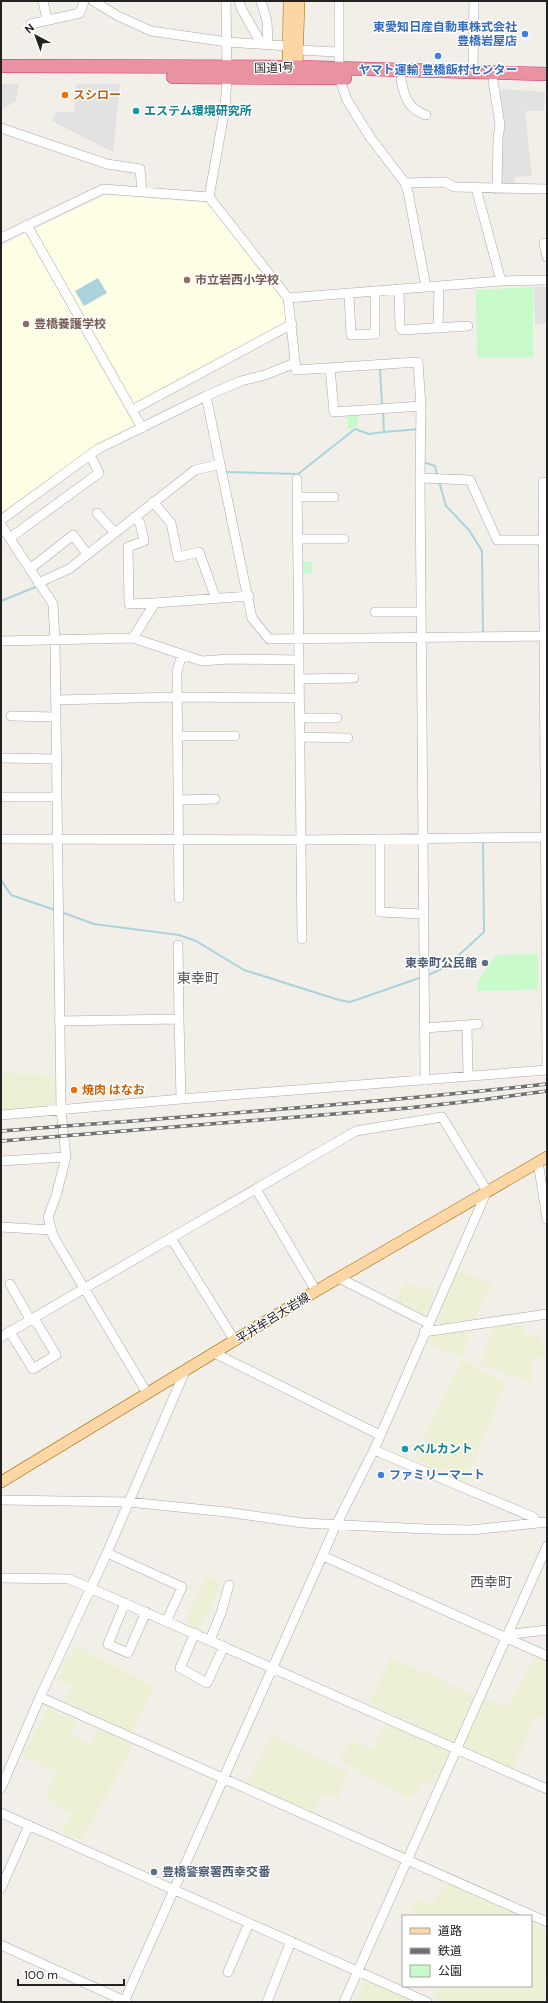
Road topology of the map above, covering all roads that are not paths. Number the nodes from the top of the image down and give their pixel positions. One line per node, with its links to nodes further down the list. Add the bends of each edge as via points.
1 (43, 1): 11 (street)
2 (84, 1): 11 (street, via 80,13)
3 (93, 1): 13 (street, via 151,31)
4 (226, 1): 13 (street)
5 (239, 1): 14 (street)
6 (261, 1): 14 (street, via 267,21)
7 (289, 1): 15 (main road)
8 (299, 1): 15 (main road)
9 (339, 1): 16 (street)
10 (474, 1): 21 (street)
11 (47, 19): 12 (street)
12 (31, 24)
13 (227, 42): 14 (street); 19 (street)
14 (264, 43): 15 (street)
15 (293, 48): 16 (street); 18 (main road)
16 (337, 52): 20 (street)
17 (1, 66): 19 (highway, 国道1号)
18 (293, 71): 19 (highway, 国道1号); 20 (highway, 国道1号)
19 (227, 73): 22 (highway, 国道1号); 34 (street, via 225,108)
20 (339, 73): 21 (highway, 国道1号); 24 (highway, 国道1号); 29 (street, via 347,100 370,137)
21 (472, 73): 23 (highway, 国道1号)
22 (1, 74)
23 (547, 74)
24 (401, 79): 25 (highway, 国道1号); 27 (street, via 412,108)
25 (493, 81): 26 (highway, 国道1号); 31 (street, via 500,125)
26 (547, 82)
27 (426, 115)
28 (1, 128): 33 (street, via 107,164 140,169)
29 (405, 183): 30 (street, via 445,182 454,187); 42 (street)
30 (476, 188): 31 (street); 40 (street)
31 (497, 189): 32 (street)
32 (547, 189)
33 (142, 191): 34 (street); 35 (street, via 103,189)
34 (209, 197): 46 (street)
35 (27, 225): 36 (street); 54 (street)
36 (1, 238)
37 (547, 243): 38 (street, via 544,243)
38 (547, 257)
39 (547, 280): 40 (street)
40 (502, 282): 41 (street)
41 (439, 286): 42 (street); 49 (street)
42 (426, 287): 43 (street)
43 (399, 289): 44 (street); 49 (street, via 402,330)
44 (375, 291): 45 (street); 45 (street, via 375,334 351,336)
45 (349, 293): 46 (street)
46 (288, 298): 47 (street)
47 (292, 324): 50 (street); 54 (street)
48 (468, 326): 49 (street)
49 (438, 328)
50 (295, 363): 51 (street, via 296,370); 52 (street)
51 (330, 368): 53 (street, via 334,412); 53 (street, via 418,362)
52 (206, 396): 55 (street); 57 (street)
53 (421, 406): 58 (street)
54 (132, 410): 55 (street)
55 (142, 428): 56 (street)
56 (90, 455): 67 (street); 70 (street, via 99,473)
57 (220, 464): 63 (street, via 195,470); 79 (street)
58 (420, 478): 73 (street, via 470,480 497,540); 83 (street)
59 (297, 479): 61 (street)
60 (547, 483): 66 (street, via 543,482)
61 (297, 497): 62 (street); 71 (street)
62 (334, 497)
63 (153, 502): 65 (street); 80 (street, via 170,523 178,557 199,552)
64 (97, 513): 69 (street)
65 (134, 517): 69 (street); 81 (street, via 140,524 144,541 128,547 129,604)
66 (545, 517): 73 (street)
67 (1, 520)
68 (1, 525): 70 (street)
69 (114, 532): 74 (street)
70 (10, 538): 76 (street)
71 (298, 539): 72 (street); 86 (street)
72 (344, 539)
73 (544, 540): 75 (street)
74 (87, 554): 76 (street, via 73,535); 77 (street, via 69,569)
75 (546, 556): 78 (street)
76 (30, 569): 77 (street)
77 (38, 583): 89 (street, via 53,604)
78 (546, 592): 84 (street)
79 (249, 596): 80 (street); 86 (street, via 252,618 269,639)
80 (216, 599): 81 (street)
81 (155, 603): 85 (street)
82 (375, 612): 83 (street)
83 (421, 612): 87 (street)
84 (546, 636): 87 (street); 94 (street)
85 (133, 638): 89 (street); 90 (street)
86 (299, 638): 87 (street); 91 (street)
87 (421, 638): 117 (street)
88 (1, 641): 89 (street)
89 (55, 641): 97 (street)
90 (182, 654): 91 (street, via 202,661); 95 (street, via 177,672)
91 (299, 660): 93 (street)
92 (354, 678): 93 (street)
93 (299, 679): 96 (street)
94 (546, 680): 108 (street)
95 (177, 697): 96 (street); 97 (street); 102 (street)
96 (298, 698): 100 (street)
97 (55, 700): 99 (street)
98 (11, 716): 99 (street)
99 (55, 717): 107 (street)
100 (299, 718): 101 (street); 104 (street)
101 (337, 718)
102 (177, 736): 103 (street); 112 (street)
103 (235, 736)
104 (300, 737): 105 (street); 119 (street)
105 (348, 738)
106 (1, 758): 107 (street)
107 (56, 758): 110 (street)
108 (546, 774): 113 (street)
109 (1, 797): 110 (street)
110 (56, 797): 118 (street)
111 (215, 799): 112 (street)
112 (178, 800): 115 (street)
113 (546, 837): 117 (street); 124 (street)
114 (1, 839): 118 (street)
115 (178, 839): 118 (street); 119 (street); 120 (street)
116 (380, 839): 117 (street); 119 (street); 121 (street, via 380,912)
117 (422, 839): 121 (street)
118 (56, 840): 126 (street)
119 (302, 840): 122 (street)
120 (178, 898)
121 (423, 914): 129 (street)
122 (302, 939)
123 (178, 945): 125 (street)
124 (547, 992): 130 (street)
125 (179, 1018): 126 (street); 133 (street)
126 (59, 1021): 134 (street)
127 (478, 1024): 128 (street)
128 (466, 1025): 129 (street); 131 (street)
129 (424, 1028): 132 (street)
130 (547, 1070): 131 (street)
131 (468, 1077): 132 (street)
132 (425, 1080): 133 (street)
133 (181, 1099): 134 (street)
134 (60, 1110): 135 (street); 136 (street)
135 (1, 1115)
136 (66, 1157): 138 (street); 143 (street, via 48,1217)
137 (543, 1160): 140 (main road, 平井牟呂大岩線); 141 (street)
138 (1, 1161)
139 (256, 1189): 140 (street, via 356,1131 442,1117); 144 (street); 148 (street)
140 (487, 1191): 145 (main road, 平井牟呂大岩線); 151 (street)
141 (547, 1219)
142 (1, 1225): 143 (street)
143 (51, 1230): 147 (street)
144 (170, 1238): 147 (street); 155 (street)
145 (339, 1278): 148 (main road, 平井牟呂大岩線); 151 (street)
146 (10, 1284): 150 (street)
147 (83, 1289): 150 (street); 158 (street)
148 (316, 1291): 155 (main road, 平井牟呂大岩線)
149 (547, 1314): 153 (street)
150 (33, 1319): 152 (street); 152 (street, via 56,1355 33,1369)
151 (428, 1323): 153 (street)
152 (10, 1332): 154 (street)
153 (424, 1332): 159 (street)
154 (1, 1337)
155 (235, 1341): 156 (main road, 平井牟呂大岩線)
156 (214, 1353): 157 (main road, 平井牟呂大岩線); 159 (street)
157 (185, 1371): 158 (main road, 平井牟呂大岩線); 163 (street)
158 (147, 1393): 161 (main road, 平井牟呂大岩線)
159 (380, 1435): 160 (street)
160 (374, 1450): 164 (street); 165 (street)
161 (1, 1482)
162 (1, 1500): 163 (street)
163 (129, 1502): 165 (street); 167 (street)
164 (542, 1522): 165 (street, via 471,1530)
165 (336, 1525): 168 (street)
166 (547, 1546): 177 (street)
167 (107, 1553): 171 (street); 174 (street, via 182,1587)
168 (323, 1556): 177 (street); 181 (street)
169 (1, 1578): 171 (street, via 69,1580)
170 (229, 1585): 178 (street)
171 (90, 1588): 172 (street); 182 (street)
172 (125, 1603): 173 (street); 173 (street, via 108,1644 128,1653)
173 (146, 1612): 174 (street)
174 (167, 1620): 176 (street)
175 (547, 1630): 177 (street, via 512,1634)
176 (195, 1633): 178 (street); 179 (street, via 180,1668 207,1683)
177 (506, 1638): 180 (street); 183 (street)
178 (210, 1640): 179 (street)
179 (224, 1646): 181 (street)
180 (547, 1656)
181 (273, 1668): 183 (street); 184 (street)
182 (40, 1697): 184 (street); 185 (street)
183 (457, 1749): 186 (street); 189 (street)
184 (224, 1779): 189 (street); 191 (street)
185 (1, 1788)
186 (547, 1789)
187 (1, 1813): 188 (street)
188 (29, 1825): 190 (street); 191 (street)
189 (407, 1860): 192 (street); 198 (street)
190 (1, 1888)
191 (174, 1890): 195 (street); 200 (street)
192 (531, 1915)
193 (532, 1915): 194 (street)
194 (547, 1922)
195 (249, 1923): 196 (street); 199 (street)
196 (291, 1941): 198 (street); 201 (street)
197 (1, 1945): 200 (street)
198 (358, 1970): 202 (street); 203 (street)
199 (228, 1972)
200 (125, 2002)
201 (267, 2002)
202 (344, 2002)
203 (427, 2002)

